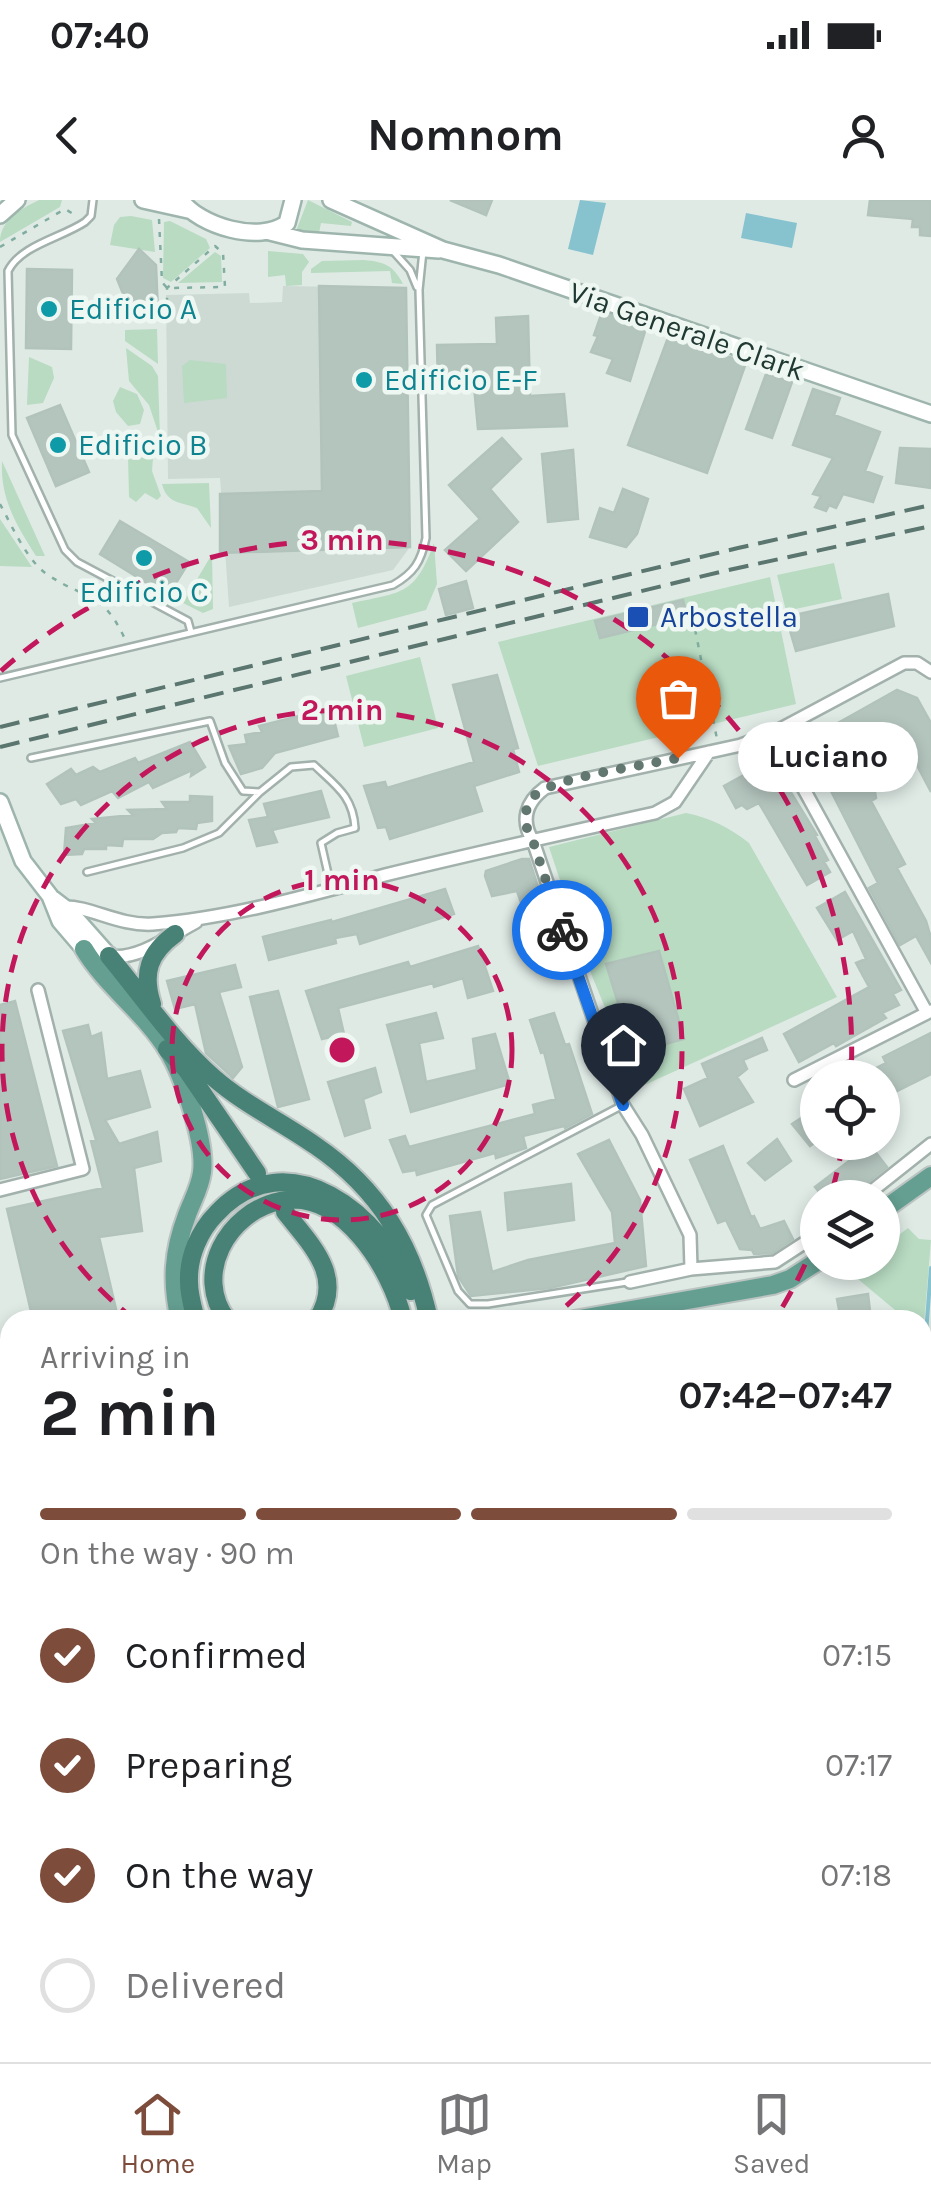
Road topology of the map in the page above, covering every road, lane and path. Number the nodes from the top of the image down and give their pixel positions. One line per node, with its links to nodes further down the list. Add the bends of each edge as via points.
1 (18, 200): 9 (main road)
2 (93, 200): 11 (lane)
3 (142, 200): 6 (main road)
4 (294, 200): 12 (main road, via 287,223)
5 (331, 200): 13 (main road, Via Generale Clark)
6 (185, 205): 12 (main road, Via Generale Clark, via 233,229)
7 (82, 209): 8 (path)
8 (74, 214): 11 (path); 14 (path, via 65,210)
9 (0, 215)
10 (158, 216): 16 (path)
11 (82, 224): 22 (lane, via 26,252 8,271 12,435 70,556 188,621)
12 (270, 232): 15 (main road, Via Generale Clark)
13 (421, 244): 15 (main road, Via Generale Clark); 17 (lane); 19 (main road, Via Generale Clark)
14 (0, 247)
15 (385, 247): 17 (lane, via 410,270)
16 (167, 288): 16 (path, via 216,246 223,252 225,287); 18 (path)
17 (419, 290): 22 (lane, via 426,538 418,566 393,584)
18 (167, 313)
19 (931, 414)
20 (0, 504): 23 (path, via 46,574 103,602)
21 (690, 604): 29 (path)
22 (192, 633): 23 (lane)
23 (130, 648): 27 (lane)
24 (931, 655): 25 (lane)
25 (917, 663): 26 (street); 28 (street, via 892,668)
26 (931, 672)
27 (0, 678)
28 (773, 734): 29 (street); 42 (street)
29 (714, 751): 33 (street, via 664,810); 33 (street, via 545,788 527,809 526,831)
30 (31, 758): 31 (lane, via 210,721 243,791)
31 (260, 792): 34 (lane, via 219,834); 35 (lane, via 291,768 314,766 351,801 355,828 321,843)
32 (0, 802): 36 (main road, via 22,860)
33 (533, 841): 35 (street); 46 (street)
34 (87, 872)
35 (332, 889): 37 (street)
36 (57, 902): 37 (street, via 122,923); 39 (main road, via 60,921); 40 (main road)
37 (203, 919): 38 (street)
38 (175, 934): 40 (street, via 140,952); 43 (highway, via 149,962 148,992)
39 (84, 949): 40 (main road); 44 (main road)
40 (109, 956): 43 (highway)
41 (38, 990): 51 (street, via 82,1169)
42 (929, 1012): 45 (street)
43 (159, 1018): 65 (highway, via 216,1080 316,1146 364,1188 413,1260)
44 (167, 1049): 48 (highway); 58 (main road, via 203,1151 177,1245)
45 (794, 1080)
46 (623, 1105): 55 (street, via 690,1235); 57 (lane, via 442,1200 426,1215 470,1304)
47 (931, 1144): 50 (street)
48 (258, 1173)
49 (931, 1176): 52 (main road)
50 (886, 1180)
51 (0, 1190)
52 (900, 1198)
53 (283, 1207): 60 (highway, via 251,1204 211,1236 199,1275); 61 (highway, via 262,1207 238,1224 220,1252 212,1291); 62 (highway, via 329,1276); 63 (highway, via 312,1204 353,1229 390,1278)
54 (800, 1246): 55 (street, via 775,1262)
55 (691, 1269): 57 (street)
56 (800, 1272): 66 (main road, via 773,1284)
57 (630, 1282)
58 (178, 1310)
59 (194, 1310): 64 (highway, via 189,1270 209,1221 247,1190 288,1183 334,1196 359,1213 404,1272)
60 (206, 1310)
61 (222, 1310)
62 (323, 1310)
63 (400, 1310)
64 (417, 1310)
65 (426, 1310)
66 (629, 1310)

